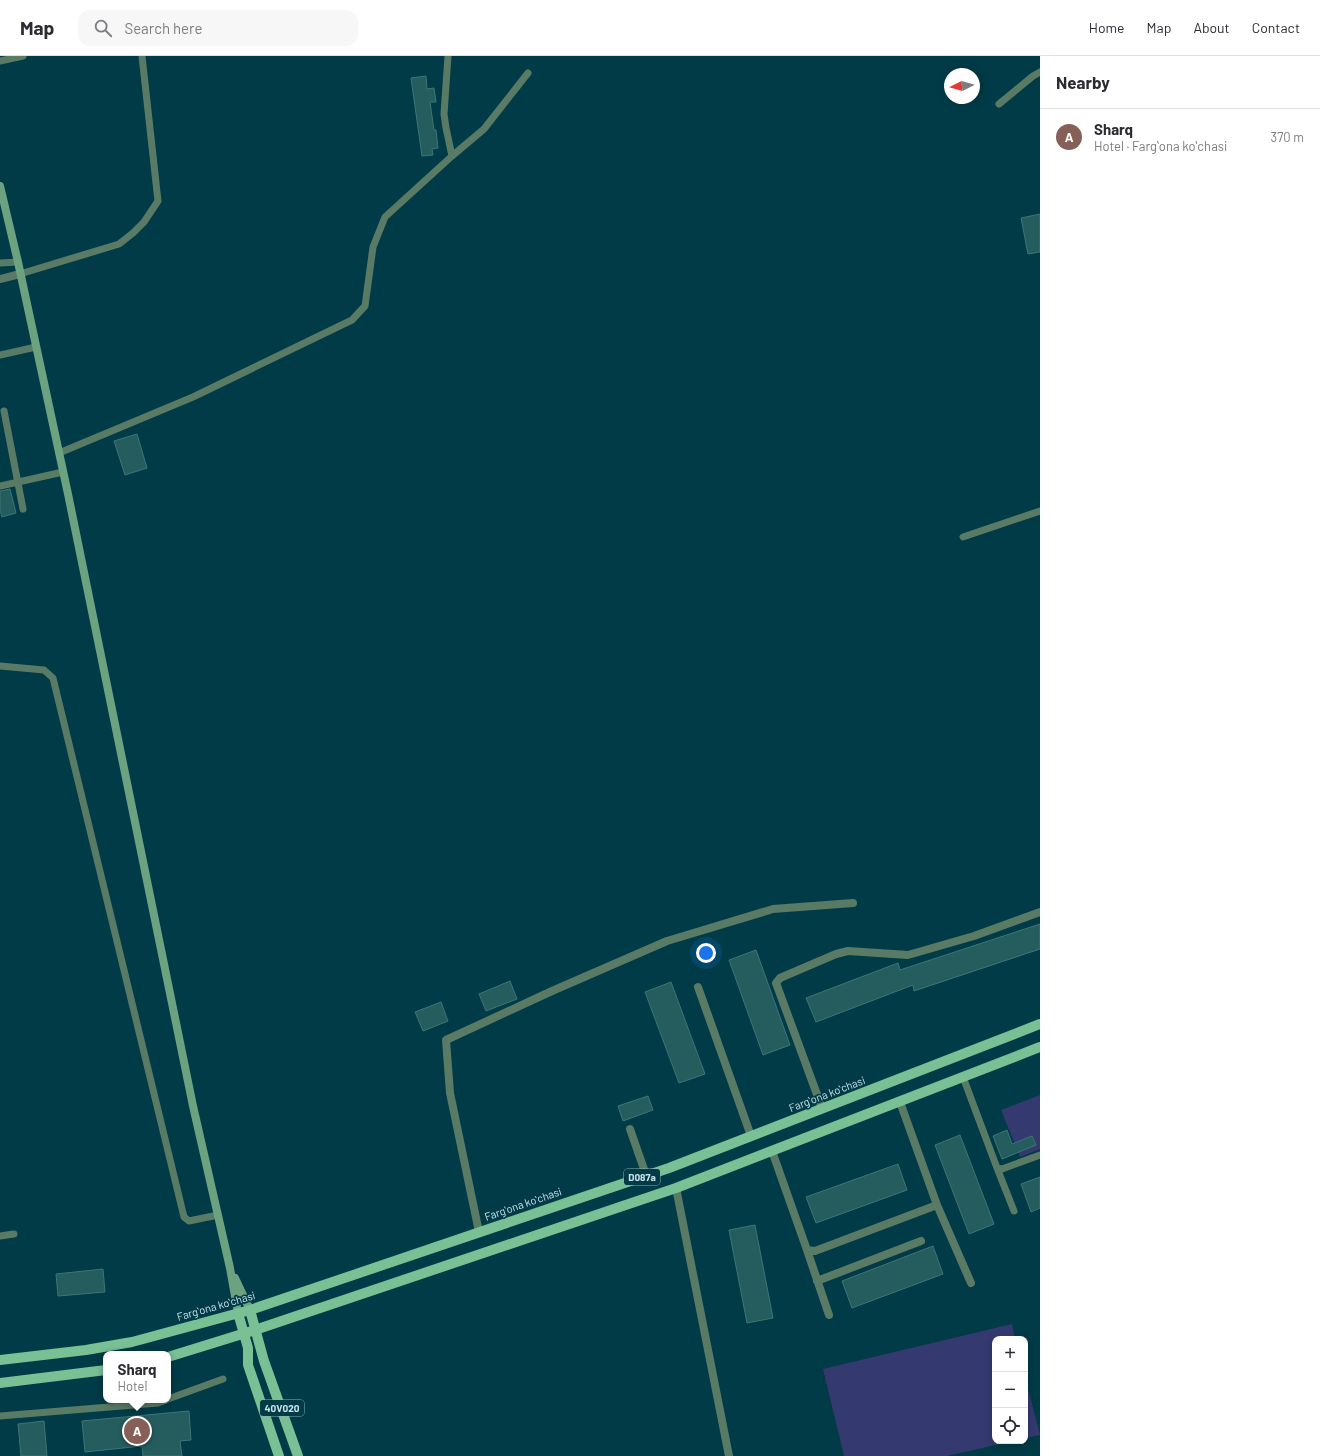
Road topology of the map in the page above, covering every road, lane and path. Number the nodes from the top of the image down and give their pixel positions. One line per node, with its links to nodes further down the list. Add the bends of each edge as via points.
1 (23, 56): 4 (lane)
2 (142, 56): 12 (lane, via 158,201 133,233 119,244)
3 (448, 56): 8 (lane, via 444,114)
4 (0, 61)
5 (1040, 72): 7 (lane)
6 (528, 73): 8 (lane, via 484,129)
7 (999, 104)
8 (452, 156): 17 (lane, via 385,217 373,247 365,306 352,320 193,397)
9 (0, 186): 10 (main road)
10 (18, 262): 11 (lane); 12 (main road)
11 (0, 263)
12 (20, 274): 13 (street); 14 (main road)
13 (0, 279)
14 (36, 346): 15 (lane); 17 (main road)
15 (0, 355)
16 (4, 411): 19 (lane)
17 (59, 454): 18 (main road)
18 (63, 472): 19 (lane); 42 (main road, via 193,1106)
19 (17, 482): 20 (lane); 21 (lane)
20 (0, 486)
21 (23, 509)
22 (1040, 512): 23 (lane)
23 (963, 537)
24 (0, 666): 42 (lane, via 44,670 53,678 184,1217 189,1221)
25 (853, 902): 43 (street, via 773,909 667,941 446,1040 450,1093)
26 (1040, 912): 32 (street, via 974,936 908,955 848,952 836,954 780,978 776,983)
27 (698, 987): 34 (street)
28 (1040, 1024): 32 (main road, Fargʻona koʻchasi / D087a)
29 (1040, 1047): 30 (main road, D087a)
30 (963, 1077): 31 (main road, D087a); 37 (lane)
31 (900, 1102): 35 (main road, D087a); 40 (street)
32 (822, 1108): 34 (main road, Fargʻona koʻchasi / D087a)
33 (630, 1129): 38 (street)
34 (751, 1136): 38 (main road, Fargʻona koʻchasi / D087a)
35 (772, 1151): 39 (main road, D087a); 47 (street)
36 (1040, 1155): 37 (lane, via 1002,1169)
37 (997, 1168): 41 (lane)
38 (646, 1175): 43 (main road, Fargʻona koʻchasi / D087a)
39 (676, 1188): 54 (main road, D087a); 66 (street)
40 (937, 1205): 47 (street, via 815,1251); 50 (street)
41 (1014, 1211)
42 (218, 1215): 48 (main road)
43 (479, 1232): 51 (main road, Fargʻona koʻchasi / D087a)
44 (14, 1234): 45 (lane)
45 (0, 1236)
46 (921, 1241): 49 (street)
47 (807, 1250): 49 (street)
48 (230, 1268): 51 (main road); 52 (main road)
49 (818, 1281): 53 (street)
50 (971, 1283)
51 (250, 1310): 52 (main road, Fargʻona koʻchasi / D087a); 54 (main road, 40V020)
52 (238, 1313): 55 (main road, 40V020); 57 (main road, Fargʻona koʻchasi, via 132,1342)
53 (829, 1315)
54 (255, 1330): 55 (main road, D087a); 65 (main road, 40V020)
55 (244, 1334): 56 (main road); 64 (main road, 40V020, via 248,1348 248,1365)
56 (171, 1356)
57 (0, 1360)
58 (103, 1370): 60 (main road)
59 (223, 1379): 61 (lane)
60 (0, 1383)
61 (171, 1398)
62 (146, 1403): 63 (lane)
63 (0, 1416)
64 (279, 1456)
65 (298, 1456)
66 (729, 1456)

